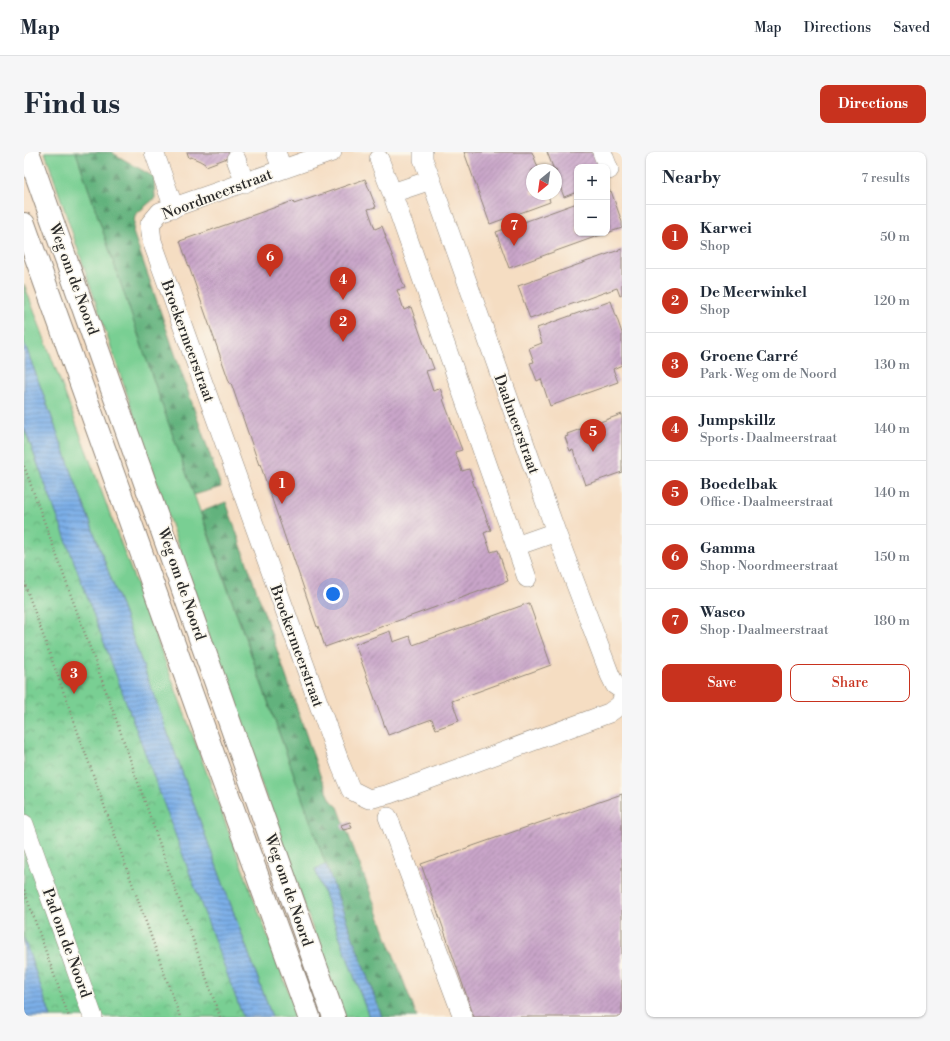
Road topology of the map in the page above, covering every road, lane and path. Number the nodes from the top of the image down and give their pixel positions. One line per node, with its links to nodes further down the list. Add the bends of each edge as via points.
1 (154, 152): 14 (street)
2 (332, 152): 6 (street, Noordmeerstraat)
3 (423, 152): 11 (street, Daalmeerstraat)
4 (602, 152): 10 (street)
5 (30, 155): 34 (highway, Weg om de Noord)
6 (313, 155): 9 (street, Noordmeerstraat)
7 (236, 158): 12 (street)
8 (379, 159): 13 (street)
9 (279, 161): 12 (street, Noordmeerstraat)
10 (607, 164)
11 (430, 180): 13 (street); 20 (street, Daalmeerstraat)
12 (245, 183): 14 (street, Noordmeerstraat)
13 (392, 193): 21 (street)
14 (174, 208): 16 (street, Noordmeerstraat, via 160,212)
15 (24, 224): 18 (highway, Weg om de Noord)
16 (150, 224): 25 (street, Broekermeerstraat, via 154,248 351,790 369,799 389,794 609,713 620,705)
17 (24, 255): 18 (highway, via 38,291)
18 (70, 353): 33 (highway, Weg om de Noord)
19 (24, 466): 32 (path)
20 (556, 532): 21 (street); 24 (street, Daalmeerstraat, via 610,675 615,685)
21 (516, 546): 22 (street)
22 (527, 578)
23 (24, 582): 31 (path)
24 (622, 690)
25 (622, 700)
26 (388, 817): 35 (street)
27 (24, 824): 30 (street, Pad om de Noord)
28 (24, 890): 29 (path, Pad om de Noord)
29 (69, 1017)
30 (93, 1017)
31 (180, 1017)
32 (220, 1017)
33 (309, 1017)
34 (334, 1017)
35 (463, 1017)

